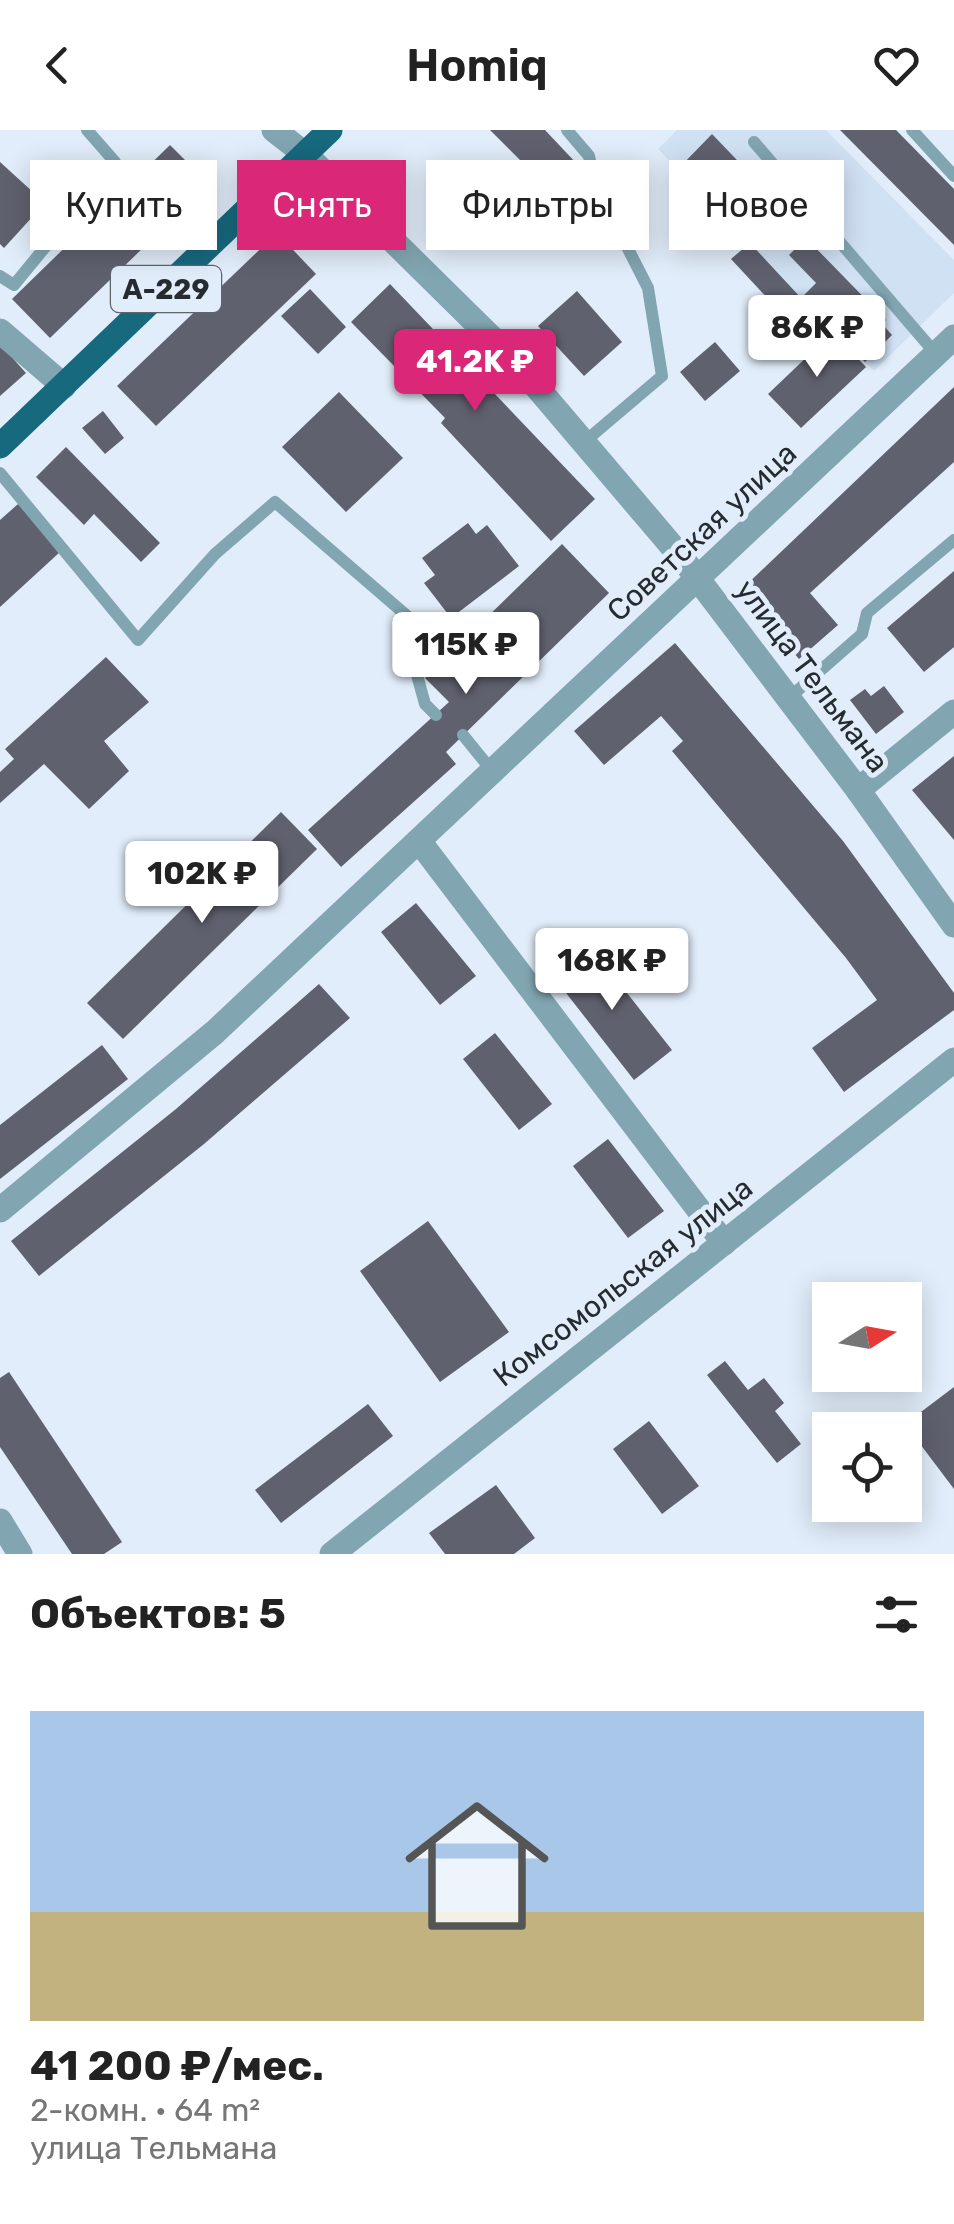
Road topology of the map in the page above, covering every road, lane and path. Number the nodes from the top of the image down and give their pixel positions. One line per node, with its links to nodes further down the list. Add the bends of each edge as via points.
1 (88, 130): 9 (lane, via 115,162 14,285)
2 (274, 130): 7 (street, улица Тельмана)
3 (330, 130): 7 (main road, А-229)
4 (567, 130): 13 (lane, via 589,156 595,184 648,288 662,376)
5 (912, 130): 8 (lane)
6 (754, 142): 11 (lane)
7 (306, 155): 12 (main road, А-229); 13 (street, улица Тельмана, via 512,359)
8 (954, 176)
9 (0, 276)
10 (0, 331): 12 (street)
11 (945, 345): 17 (street, Советская улица)
12 (64, 386): 14 (main road, А-229)
13 (584, 442): 17 (street, улица Тельмана)
14 (0, 446)
15 (0, 473): 20 (lane, via 138,640 215,554 275,502 442,646 417,675 425,704)
16 (954, 540): 18 (lane, via 867,613 862,634)
17 (700, 580): 18 (street, улица Тельмана); 22 (street, Советская улица)
18 (789, 698): 23 (street, улица Тельмана)
19 (954, 712): 23 (street)
20 (436, 715)
21 (463, 735): 22 (lane)
22 (493, 772): 24 (street, Советская улица)
23 (858, 790): 25 (street, улица Тельмана)
24 (419, 841): 27 (street, Советская улица, via 214,1032); 28 (street)
25 (954, 925)
26 (954, 1060): 28 (street, Комсомольская улица)
27 (0, 1210)
28 (724, 1243): 31 (street, Комсомольская улица)
29 (0, 1520): 30 (street)
30 (20, 1554)
31 (332, 1554)

